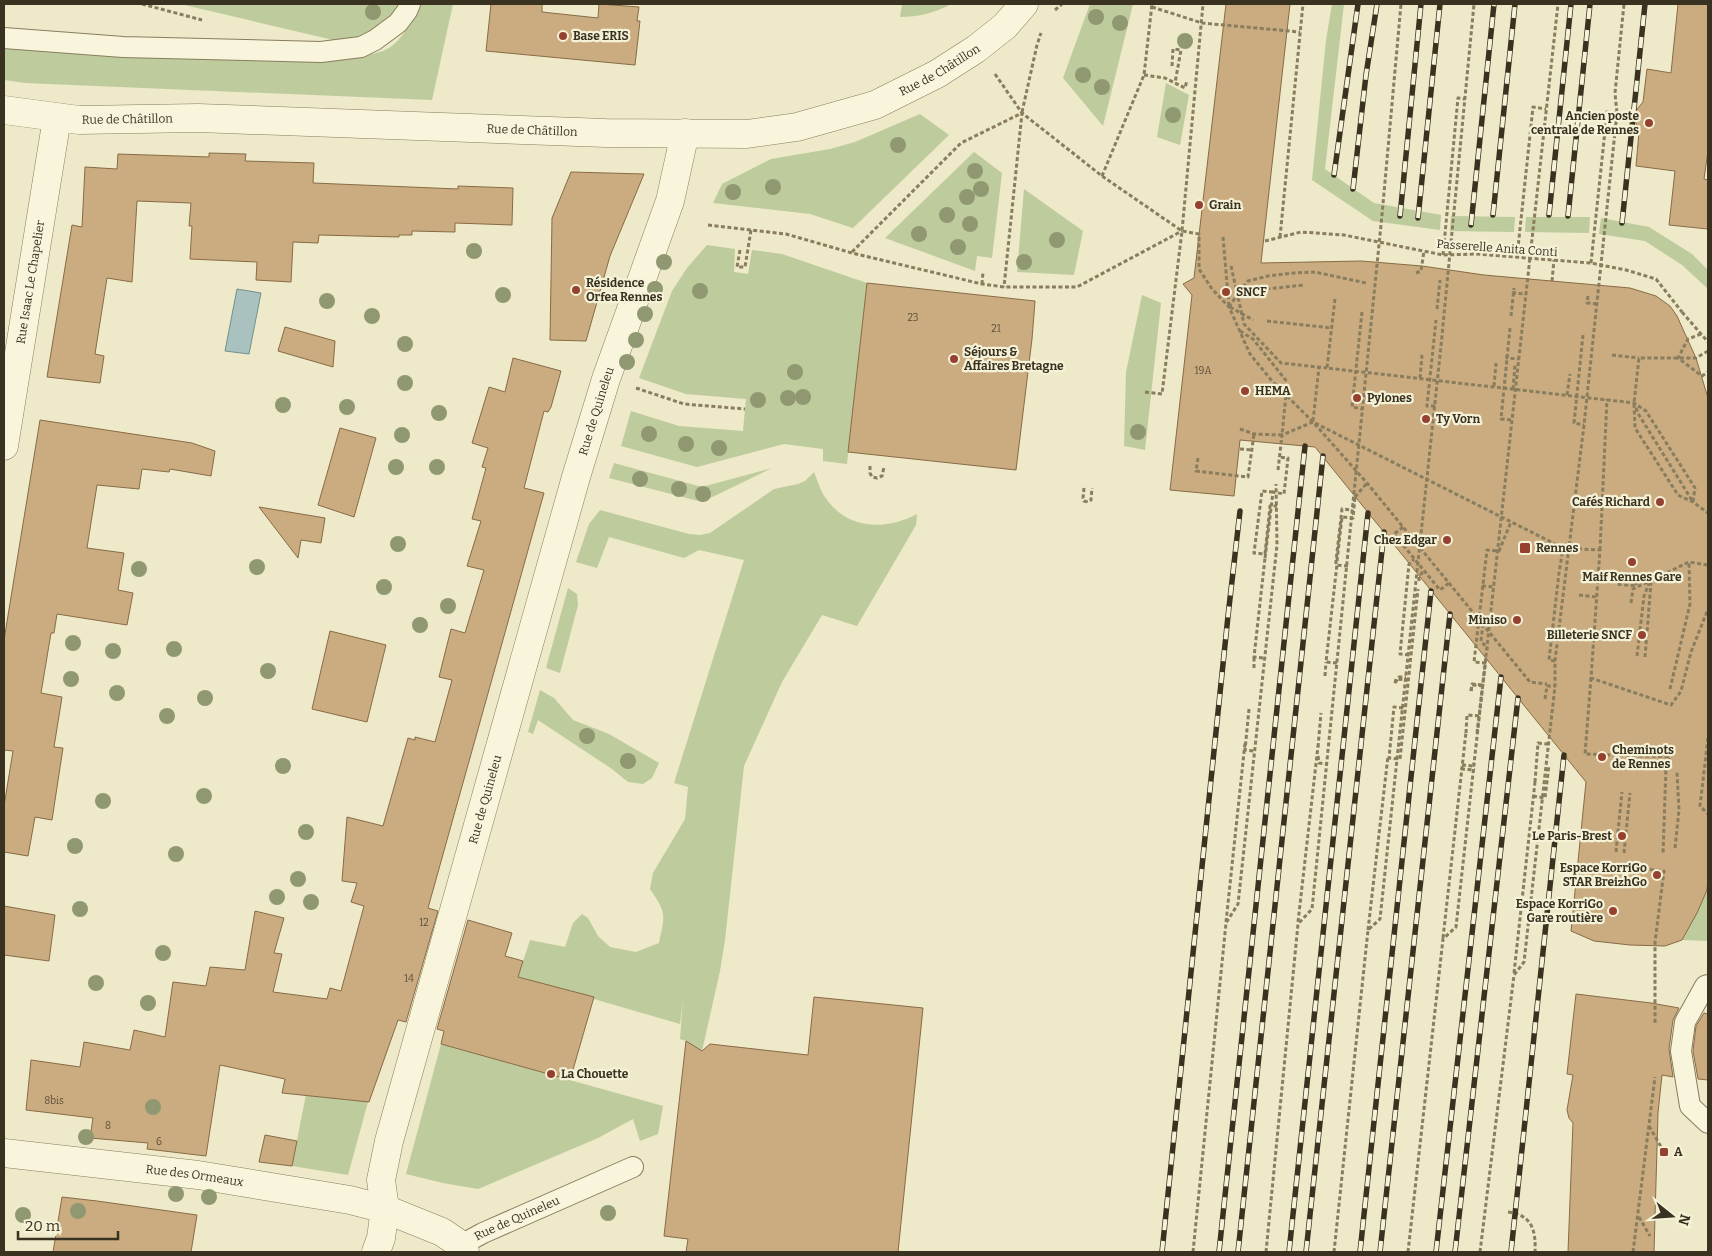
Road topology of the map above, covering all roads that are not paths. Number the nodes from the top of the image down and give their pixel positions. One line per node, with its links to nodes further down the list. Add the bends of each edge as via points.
1 (410, 4): 3 (lane, via 398,23 375,40 361,47 321,52 123,47)
2 (1024, 4): 6 (street, Rue de Châtillon, via 1005,26 976,49 937,74 874,105 797,128 747,134)
3 (4, 38)
4 (4, 110): 5 (street, Rue de Châtillon)
5 (57, 118): 6 (street, Rue de Châtillon, via 198,118 596,132); 7 (street, Rue Isaac Le Chapelier)
6 (685, 132): 12 (street, Rue de Quineleu, via 670,201 606,378 576,477 389,1141 381,1180)
7 (4, 446)
8 (1708, 984): 9 (lane, via 1685,1022 1681,1051 1690,1106)
9 (1708, 1123)
10 (4, 1153): 12 (street, Rue des Ormeaux, via 198,1175 350,1200)
11 (633, 1167): 13 (lane, Rue de Quineleu, via 483,1233)
12 (385, 1209): 13 (street, Rue de Quineleu, via 442,1232); 14 (street)
13 (463, 1248)
14 (376, 1252)

